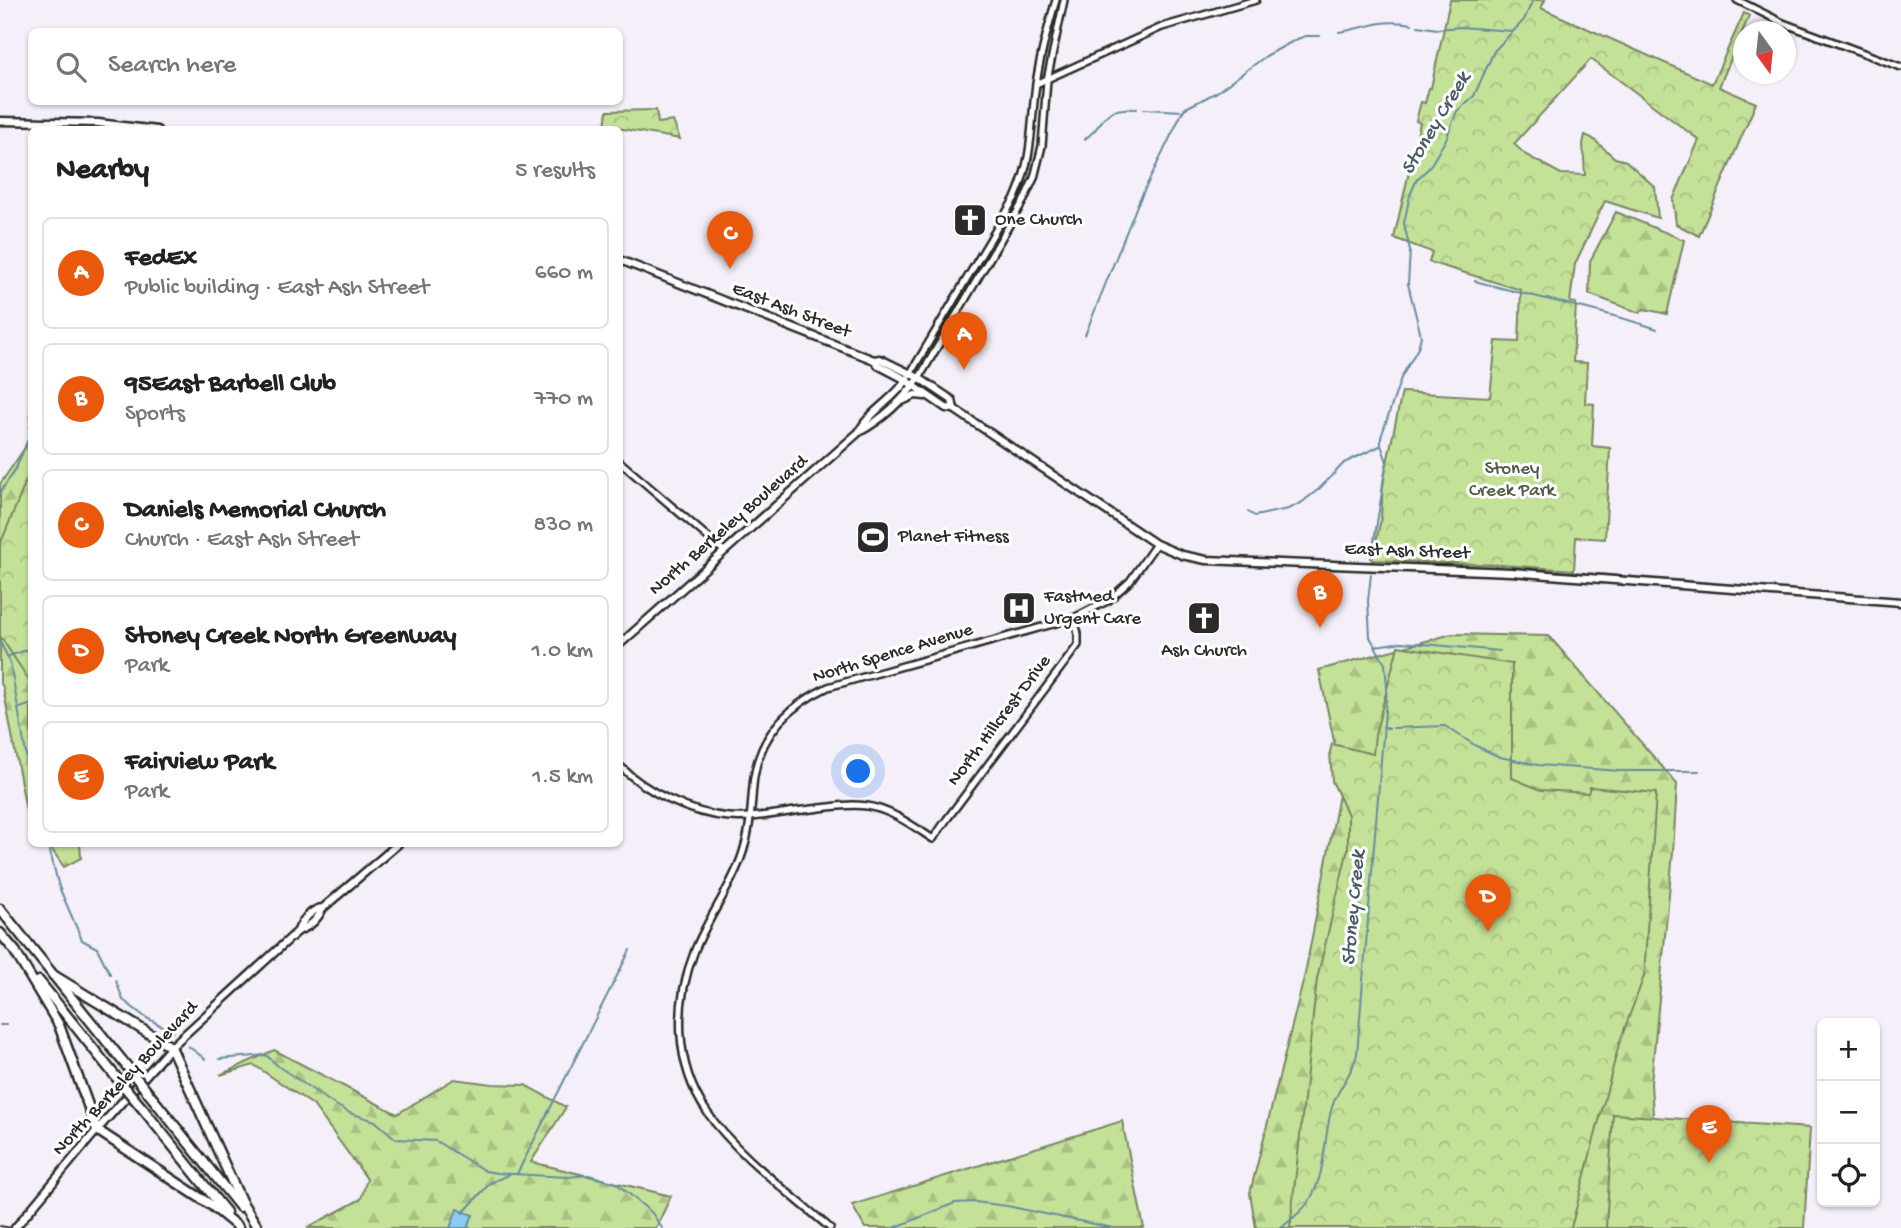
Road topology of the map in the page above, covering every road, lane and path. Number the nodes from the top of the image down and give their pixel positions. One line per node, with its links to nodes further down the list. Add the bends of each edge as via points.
1 (1056, 0): 7 (street)
2 (1065, 0): 6 (street)
3 (1256, 0): 6 (street, via 1161,27)
4 (1737, 0): 5 (street, via 1783,23)
5 (1901, 66)
6 (1046, 80): 7 (street); 12 (street, via 1042,146 1034,178)
7 (1036, 84): 11 (street, via 1024,178)
8 (0, 121): 9 (main road)
9 (123, 126)
10 (623, 261): 11 (main road, East Ash Street)
11 (908, 377): 12 (main road, East Ash Street); 13 (main road, East Ash Street); 17 (main road, North Berkeley Boulevard)
12 (919, 379): 13 (main road, North Berkeley Boulevard); 16 (main road, East Ash Street, via 952,400)
13 (914, 385): 14 (main road, East Ash Street); 15 (main road, North Berkeley Boulevard)
14 (930, 397): 15 (main road, via 918,395); 16 (main road, East Ash Street)
15 (897, 403): 17 (main road, North Berkeley Boulevard)
16 (954, 409): 19 (main road, East Ash Street)
17 (859, 432): 20 (main road, North Berkeley Boulevard)
18 (623, 465): 20 (street)
19 (1156, 544): 21 (main road, East Ash Street, via 1206,560 1510,572); 22 (street, North Spence Avenue, via 1130,581 1109,600)
20 (724, 551): 23 (main road, North Berkeley Boulevard)
21 (1901, 602)
22 (1074, 618): 25 (street, North Spence Avenue, via 828,687 803,699 767,739 754,775); 25 (street, North Hillcrest Drive, via 1077,645 933,839 896,816 868,806)
23 (623, 641)
24 (623, 769): 25 (street, via 632,779 709,814)
25 (751, 816): 36 (street, North Spence Avenue, via 745,847 696,948 682,989 680,1031 687,1074 707,1112 737,1147)
26 (394, 847): 31 (main road, North Berkeley Boulevard, via 323,908 316,909 298,931)
27 (0, 909): 30 (highway)
28 (0, 933): 29 (highway)
29 (14, 950): 32 (highway, via 60,1025); 34 (highway, bridge)
30 (53, 975): 31 (highway); 35 (highway, bridge)
31 (171, 1047): 32 (main road, North Berkeley Boulevard); 35 (highway, via 241,1201)
32 (97, 1130): 33 (main road, North Berkeley Boulevard); 34 (highway)
33 (15, 1228)
34 (238, 1228)
35 (258, 1228)
36 (830, 1228)

